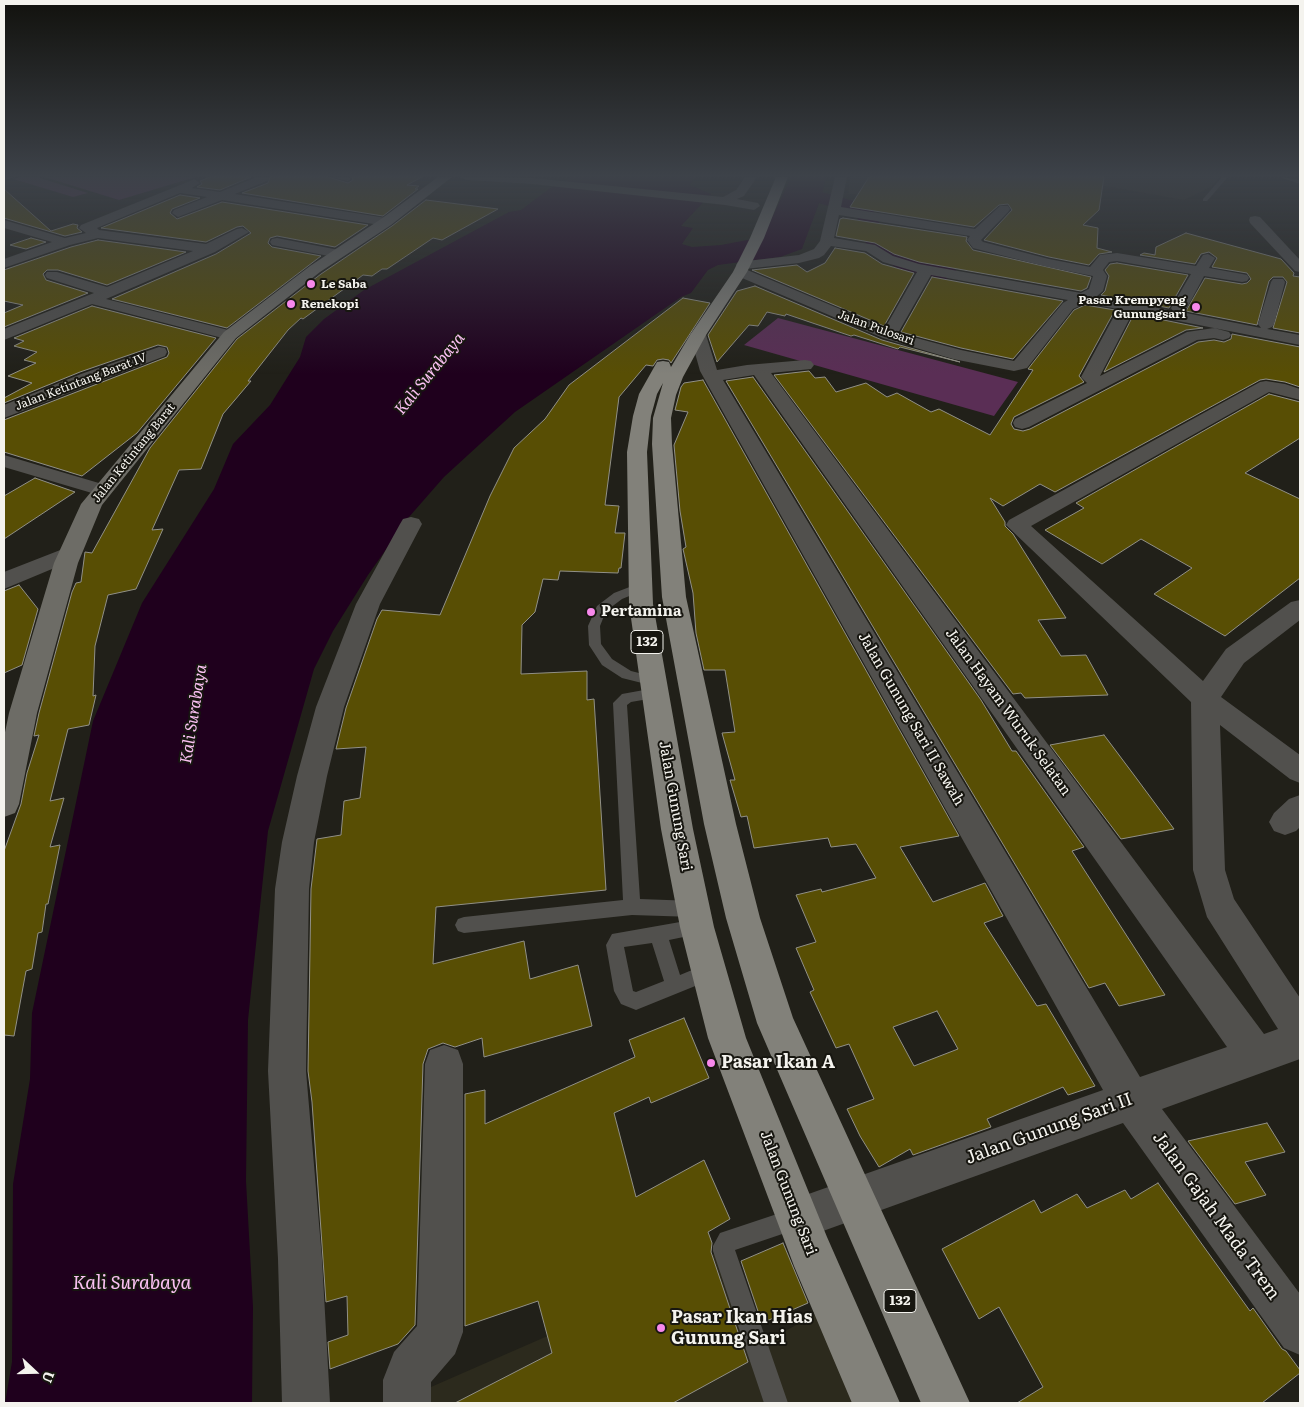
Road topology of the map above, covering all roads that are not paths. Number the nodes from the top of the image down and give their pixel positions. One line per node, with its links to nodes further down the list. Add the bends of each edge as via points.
1 (827, 242): 16 (street, via 819,252 807,258)
2 (64, 243): 17 (street)
3 (163, 243): 13 (street)
4 (222, 243): 13 (street)
5 (280, 243): 14 (street)
6 (356, 243): 14 (main road, Jalan Ketintang Barat)
7 (746, 243): 16 (main road, Jalan Gunung Sari / 132)
8 (750, 243): 16 (main road, Jalan Gunung Sari / 132)
9 (832, 243): 15 (street, via 867,247)
10 (880, 243): 15 (street)
11 (977, 243): 21 (street)
12 (1276, 243): 19 (street)
13 (210, 249): 25 (street)
14 (339, 254): 33 (main road, Jalan Ketintang Barat)
15 (889, 254): 20 (street, via 898,263)
16 (743, 257): 34 (main road, Jalan Gunung Sari / 132); 35 (street, Jalan Pulosari, via 812,304); 46 (main road, Jalan Gunung Sari / 132, via 663,365 648,394 642,416)
17 (4, 264)
18 (1204, 264): 21 (street, via 1111,257 1105,258); 23 (street); 29 (street)
19 (1300, 268)
20 (926, 270): 26 (street, via 956,271); 35 (street)
21 (1096, 273): 26 (street)
22 (52, 275): 25 (street)
23 (1242, 278)
24 (1278, 282): 30 (street)
25 (108, 292): 27 (street)
26 (1089, 294): 28 (street); 29 (street); 35 (street, Jalan Pulosari, via 1066,308 1018,366 959,355)
27 (89, 299): 32 (street); 33 (street)
28 (1128, 306): 36 (street); 42 (street, via 1090,377)
29 (1179, 308): 30 (street)
30 (1266, 324): 31 (street)
31 (1300, 330)
32 (4, 335)
33 (230, 335): 48 (main road, Jalan Ketintang Barat)
34 (698, 335): 41 (street, Jalan Gunung Sari II Sawah, via 706,366); 46 (main road, Jalan Gunung Sari / 132, via 674,377 662,418)
35 (889, 335)
36 (1300, 340)
37 (1300, 350): 42 (street, via 1214,333 1193,335)
38 (159, 352): 44 (street, Jalan Ketintang Barat IV)
39 (804, 365): 40 (street)
40 (759, 369): 41 (street); 66 (street, Jalan Hayam Wuruk Selatan)
41 (713, 376): 68 (street, Jalan Gunung Sari II Sawah)
42 (1099, 383): 45 (street)
43 (1300, 395): 55 (street, via 1266,386 1017,525)
44 (4, 412)
45 (1022, 423)
46 (650, 444): 52 (main road, Jalan Gunung Sari / 132); 69 (main road, Jalan Gunung Sari / 132, via 674,597 720,824 743,918 776,1023)
47 (4, 461): 48 (street)
48 (102, 490): 50 (main road, Jalan Ketintang Barat)
49 (411, 524): 72 (street, via 368,604 330,707 298,842 292,889 287,1071)
50 (68, 554): 51 (street); 57 (main road, Jalan Ketintang Barat, via 23,713)
51 (4, 582)
52 (640, 587): 54 (main road, Jalan Gunung Sari / 132); 54 (lane, via 618,596 602,609 594,626 595,645 607,662)
53 (1300, 608): 55 (street, via 1236,656)
54 (655, 687): 58 (lane, via 620,703); 59 (main road, Jalan Gunung Sari / 132, via 677,830)
55 (1205, 700): 56 (street); 64 (street, via 1209,870 1219,906)
56 (1300, 771)
57 (4, 804)
58 (632, 907): 59 (lane); 60 (lane)
59 (695, 918): 61 (lane); 62 (main road, Jalan Gunung Sari / 132)
60 (464, 925)
61 (658, 933): 63 (lane); 63 (lane, via 618,940 615,945 622,991 627,998 636,1001)
62 (710, 972): 63 (lane); 70 (main road, Jalan Gunung Sari / 132, via 727,1038)
63 (674, 986)
64 (1300, 1030)
65 (1300, 1040): 66 (street, Jalan Gunung Sari II)
66 (1257, 1056): 68 (street, Jalan Gunung Sari II)
67 (444, 1064): 73 (street, via 440,1332 411,1369 407,1380)
68 (1131, 1100): 69 (street, Jalan Gunung Sari II); 71 (street, Jalan Gajah Mada Trem)
69 (854, 1199): 70 (street, Jalan Gunung Sari II); 76 (main road, Jalan Gunung Sari / 132)
70 (798, 1218): 74 (lane, via 728,1241 724,1246); 75 (main road, Jalan Gunung Sari / 132)
71 (1300, 1332)
72 (306, 1403)
73 (407, 1403)
74 (776, 1403)
75 (876, 1403)
76 (946, 1403)

